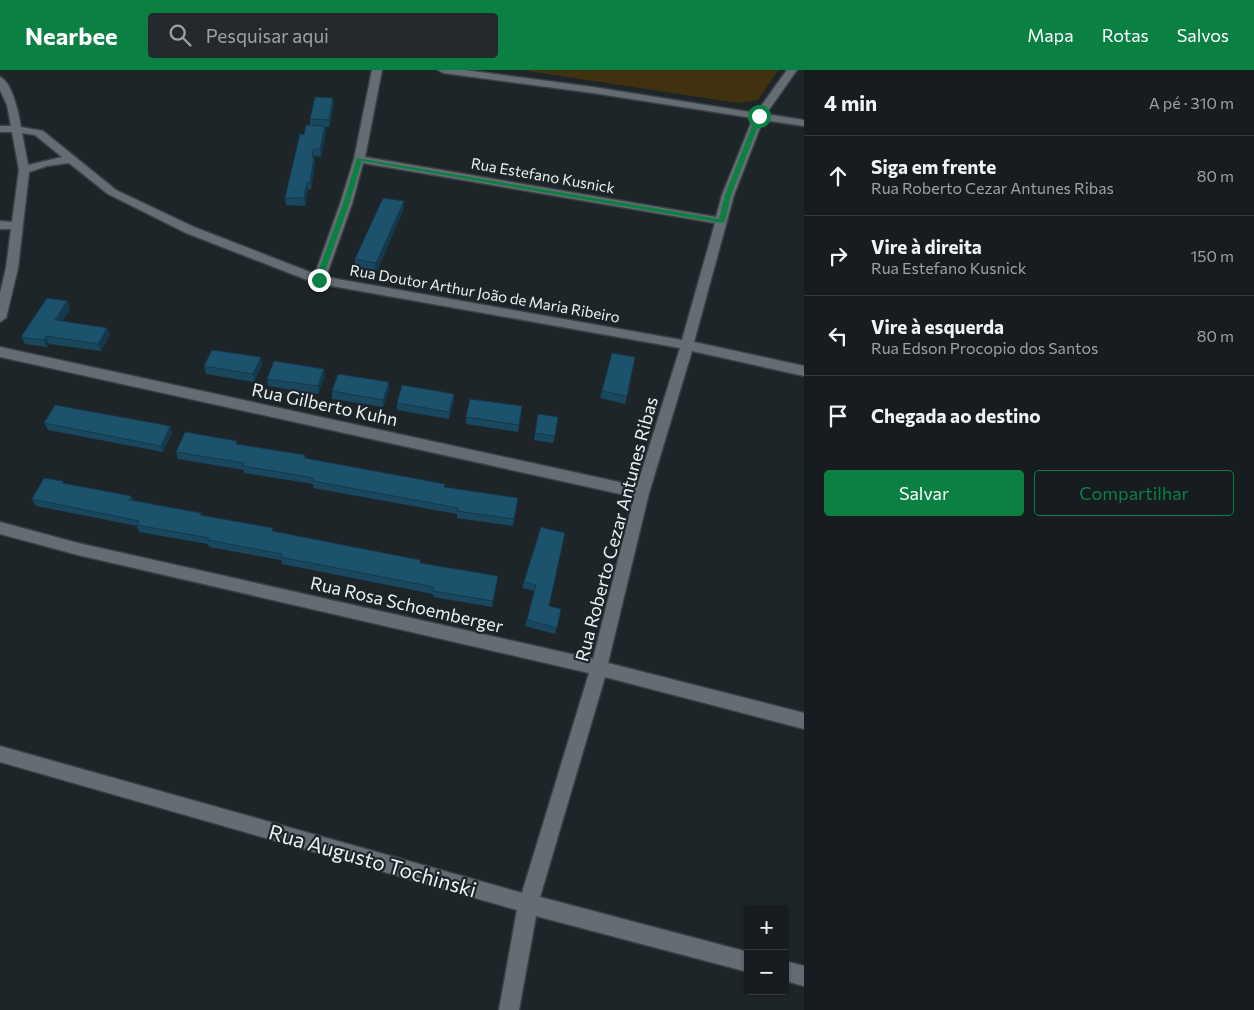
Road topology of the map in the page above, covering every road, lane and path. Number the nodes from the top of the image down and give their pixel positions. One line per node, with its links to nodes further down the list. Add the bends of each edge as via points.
1 (377, 70): 10 (street)
2 (443, 70): 5 (street)
3 (792, 70): 5 (street, Rua Roberto Cezar Antunes Ribas)
4 (0, 80): 8 (street, via 12,105)
5 (759, 116): 6 (street); 12 (street, Rua Roberto Cezar Antunes Ribas, via 728,195)
6 (804, 123)
7 (0, 128): 8 (street, Rua Doutor Arthur João de Maria Ribeiro)
8 (16, 129): 9 (street, Rua Doutor Arthur João de Maria Ribeiro, via 39,133); 11 (street)
9 (71, 159): 11 (street); 15 (street, Rua Doutor Arthur João de Maria Ribeiro, via 121,197 190,230)
10 (359, 159): 12 (street, Rua Estefano Kusnick); 15 (street)
11 (24, 170): 14 (street)
12 (722, 221): 17 (street, Rua Roberto Cezar Antunes Ribas)
13 (0, 225): 14 (street)
14 (18, 226): 16 (street)
15 (319, 280): 17 (street, Rua Doutor Arthur João de Maria Ribeiro)
16 (0, 318)
17 (687, 345): 19 (street, Rua Doutor Arthur João de Maria Ribeiro); 20 (street, Rua Roberto Cezar Antunes Ribas)
18 (0, 352): 20 (street, Rua Gilberto Kuhn)
19 (804, 371)
20 (642, 493): 22 (street, Rua Roberto Cezar Antunes Ribas)
21 (0, 528): 22 (street, Rua Rosa Schoemberger)
22 (599, 668): 23 (street, Rua Rosa Schoemberger); 25 (street, Rua Roberto Cezar Antunes Ribas)
23 (804, 721)
24 (0, 754): 25 (street, Rua Augusto Tochinski)
25 (528, 904): 26 (street, Rua Augusto Tochinski); 29 (street, Rua Roberto Cezar Antunes Ribas)
26 (744, 961)
27 (789, 973): 28 (street)
28 (804, 976)
29 (508, 1010)

